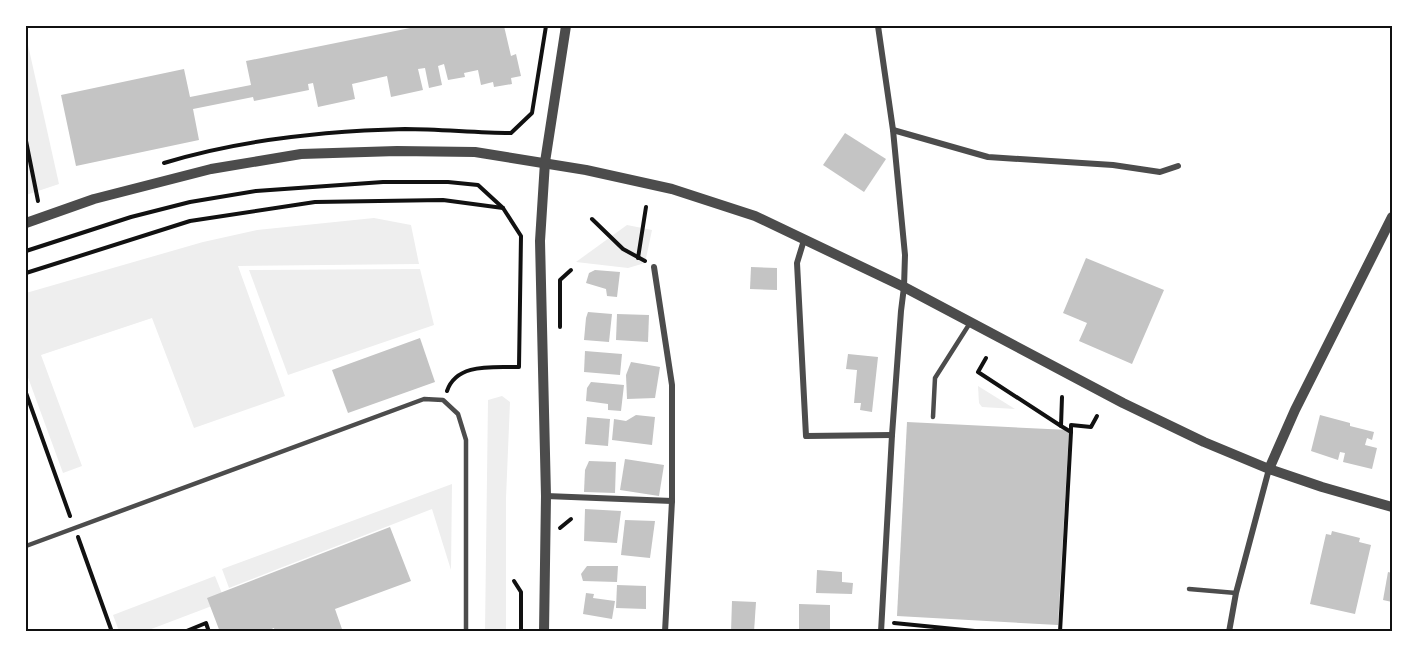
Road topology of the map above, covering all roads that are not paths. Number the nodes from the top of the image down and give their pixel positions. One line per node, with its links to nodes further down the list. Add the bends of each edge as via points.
1 (566, 26): 4 (street)
2 (878, 26): 3 (street)
3 (892, 130): 5 (street, via 988,157 1160,172); 10 (street, via 905,255)
4 (544, 162): 7 (street, via 475,152 301,154 212,169 94,199); 8 (street, via 672,189 755,216); 15 (street, via 540,241)
5 (1179, 166)
6 (1392, 217): 14 (street)
7 (26, 223)
8 (804, 240): 10 (street); 13 (street, via 797,263 806,436)
9 (654, 267): 16 (street, via 672,385)
10 (904, 287): 11 (street); 13 (street)
11 (970, 323): 12 (lane, via 935,378); 14 (street, via 1162,422)
12 (933, 417)
13 (892, 435): 24 (street)
14 (1269, 469): 17 (street); 20 (street)
15 (546, 496): 16 (street); 22 (street)
16 (672, 501): 23 (street)
17 (1392, 507)
18 (26, 546): 21 (lane, via 424,399 443,400 458,414 466,440)
19 (1189, 589): 20 (lane)
20 (1236, 593): 25 (street)
21 (466, 632)
22 (544, 632)
23 (665, 632)
24 (881, 632)
25 (1229, 632)

